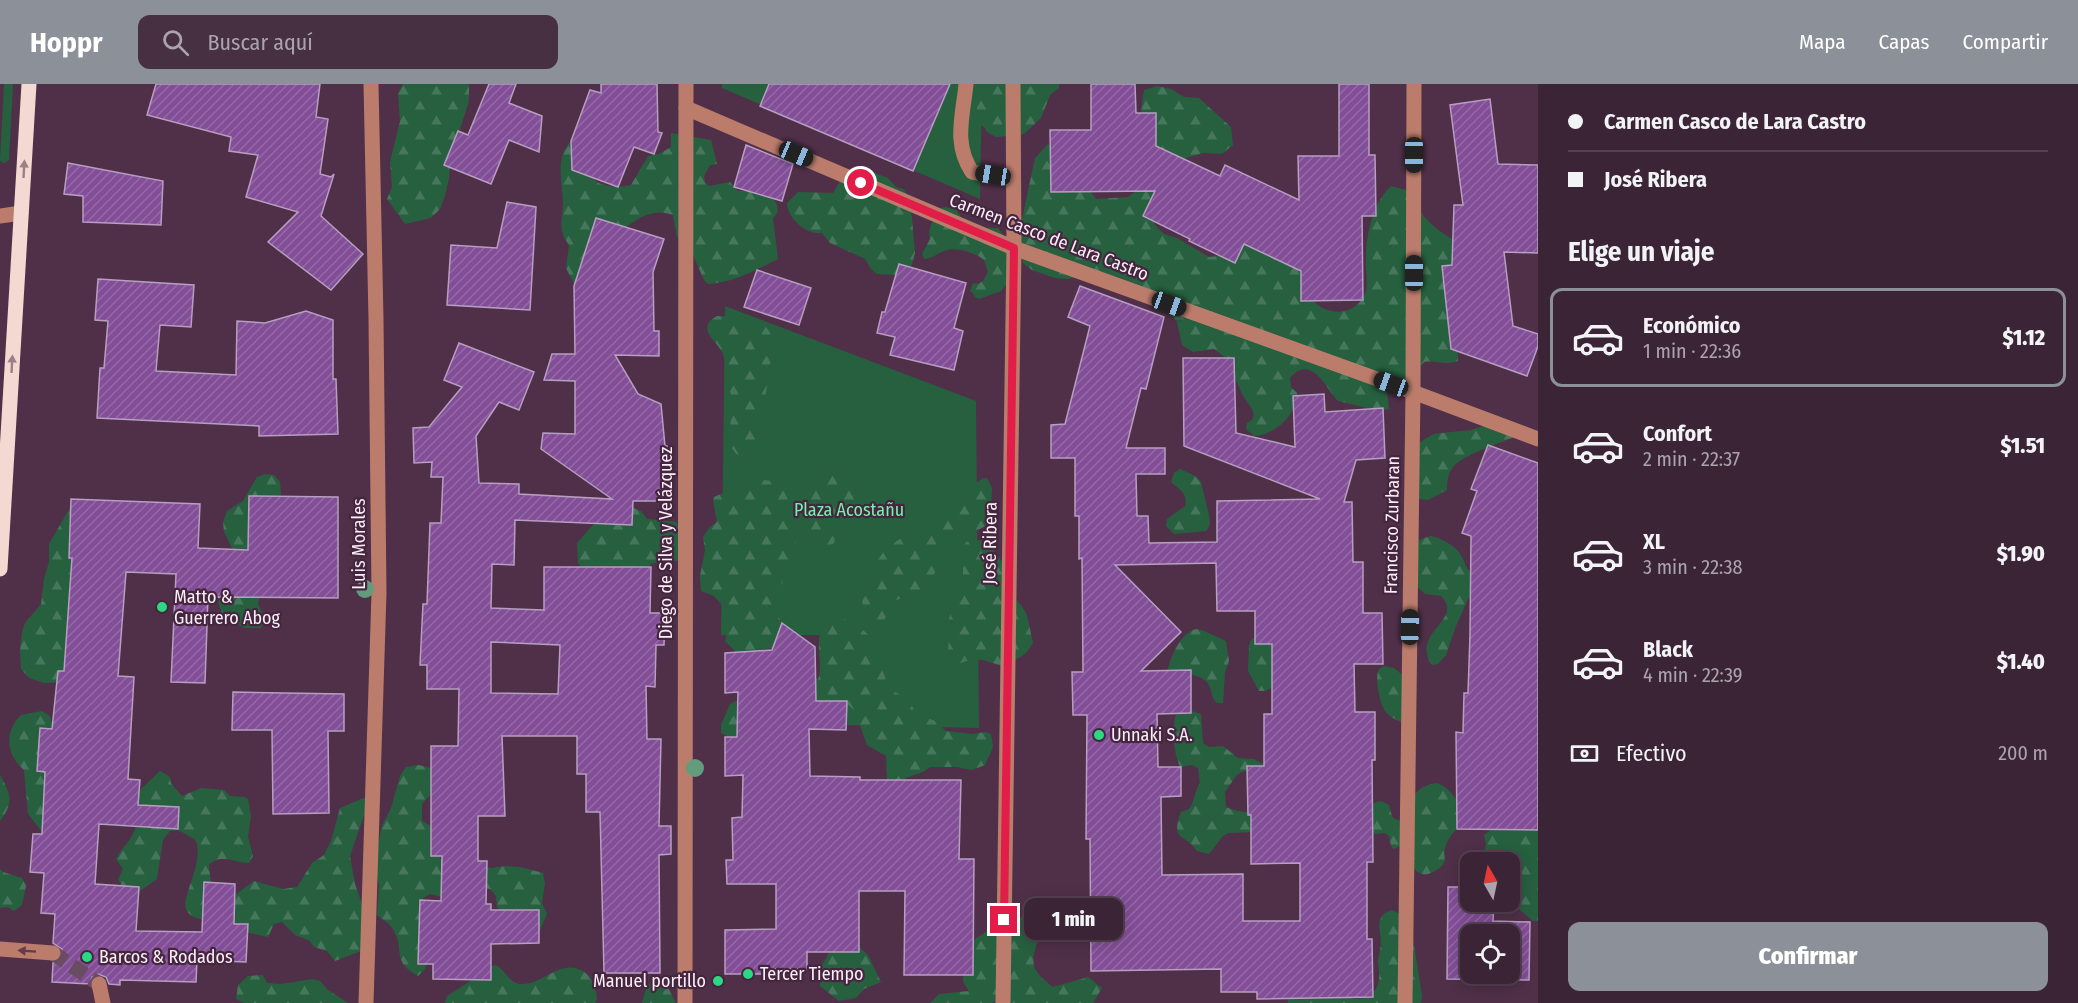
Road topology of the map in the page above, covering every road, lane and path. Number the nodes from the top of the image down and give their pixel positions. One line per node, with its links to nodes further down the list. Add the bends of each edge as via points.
1 (29, 84): 9 (main road, one-way to 1)
2 (371, 84): 19 (street, Luis Morales, via 379,593)
3 (686, 84): 7 (street, Diego de Silva y Velázquez)
4 (966, 84): 8 (street, via 959,135 964,160 972,172)
5 (1013, 84): 8 (street, José Ribera)
6 (1414, 84): 12 (street, Francisco Zurbaran)
7 (686, 108): 11 (street, Carmen Casco de Lara Castro); 20 (street, Diego de Silva y Velázquez)
8 (1013, 179): 11 (street, José Ribera)
9 (21, 213): 10 (street); 14 (main road, one-way to 9)
10 (0, 216)
11 (1014, 248): 12 (street, Carmen Casco de Lara Castro); 21 (street, José Ribera)
12 (1413, 392): 13 (street, Carmen Casco de Lara Castro); 22 (street, Francisco Zurbaran)
13 (1538, 439)
14 (0, 569)
15 (0, 949): 16 (street, one-way to 15)
16 (53, 953)
17 (99, 984): 18 (street)
18 (103, 1003)
19 (366, 1003)
20 (685, 1003)
21 (1003, 1003)
22 (1405, 1003)

